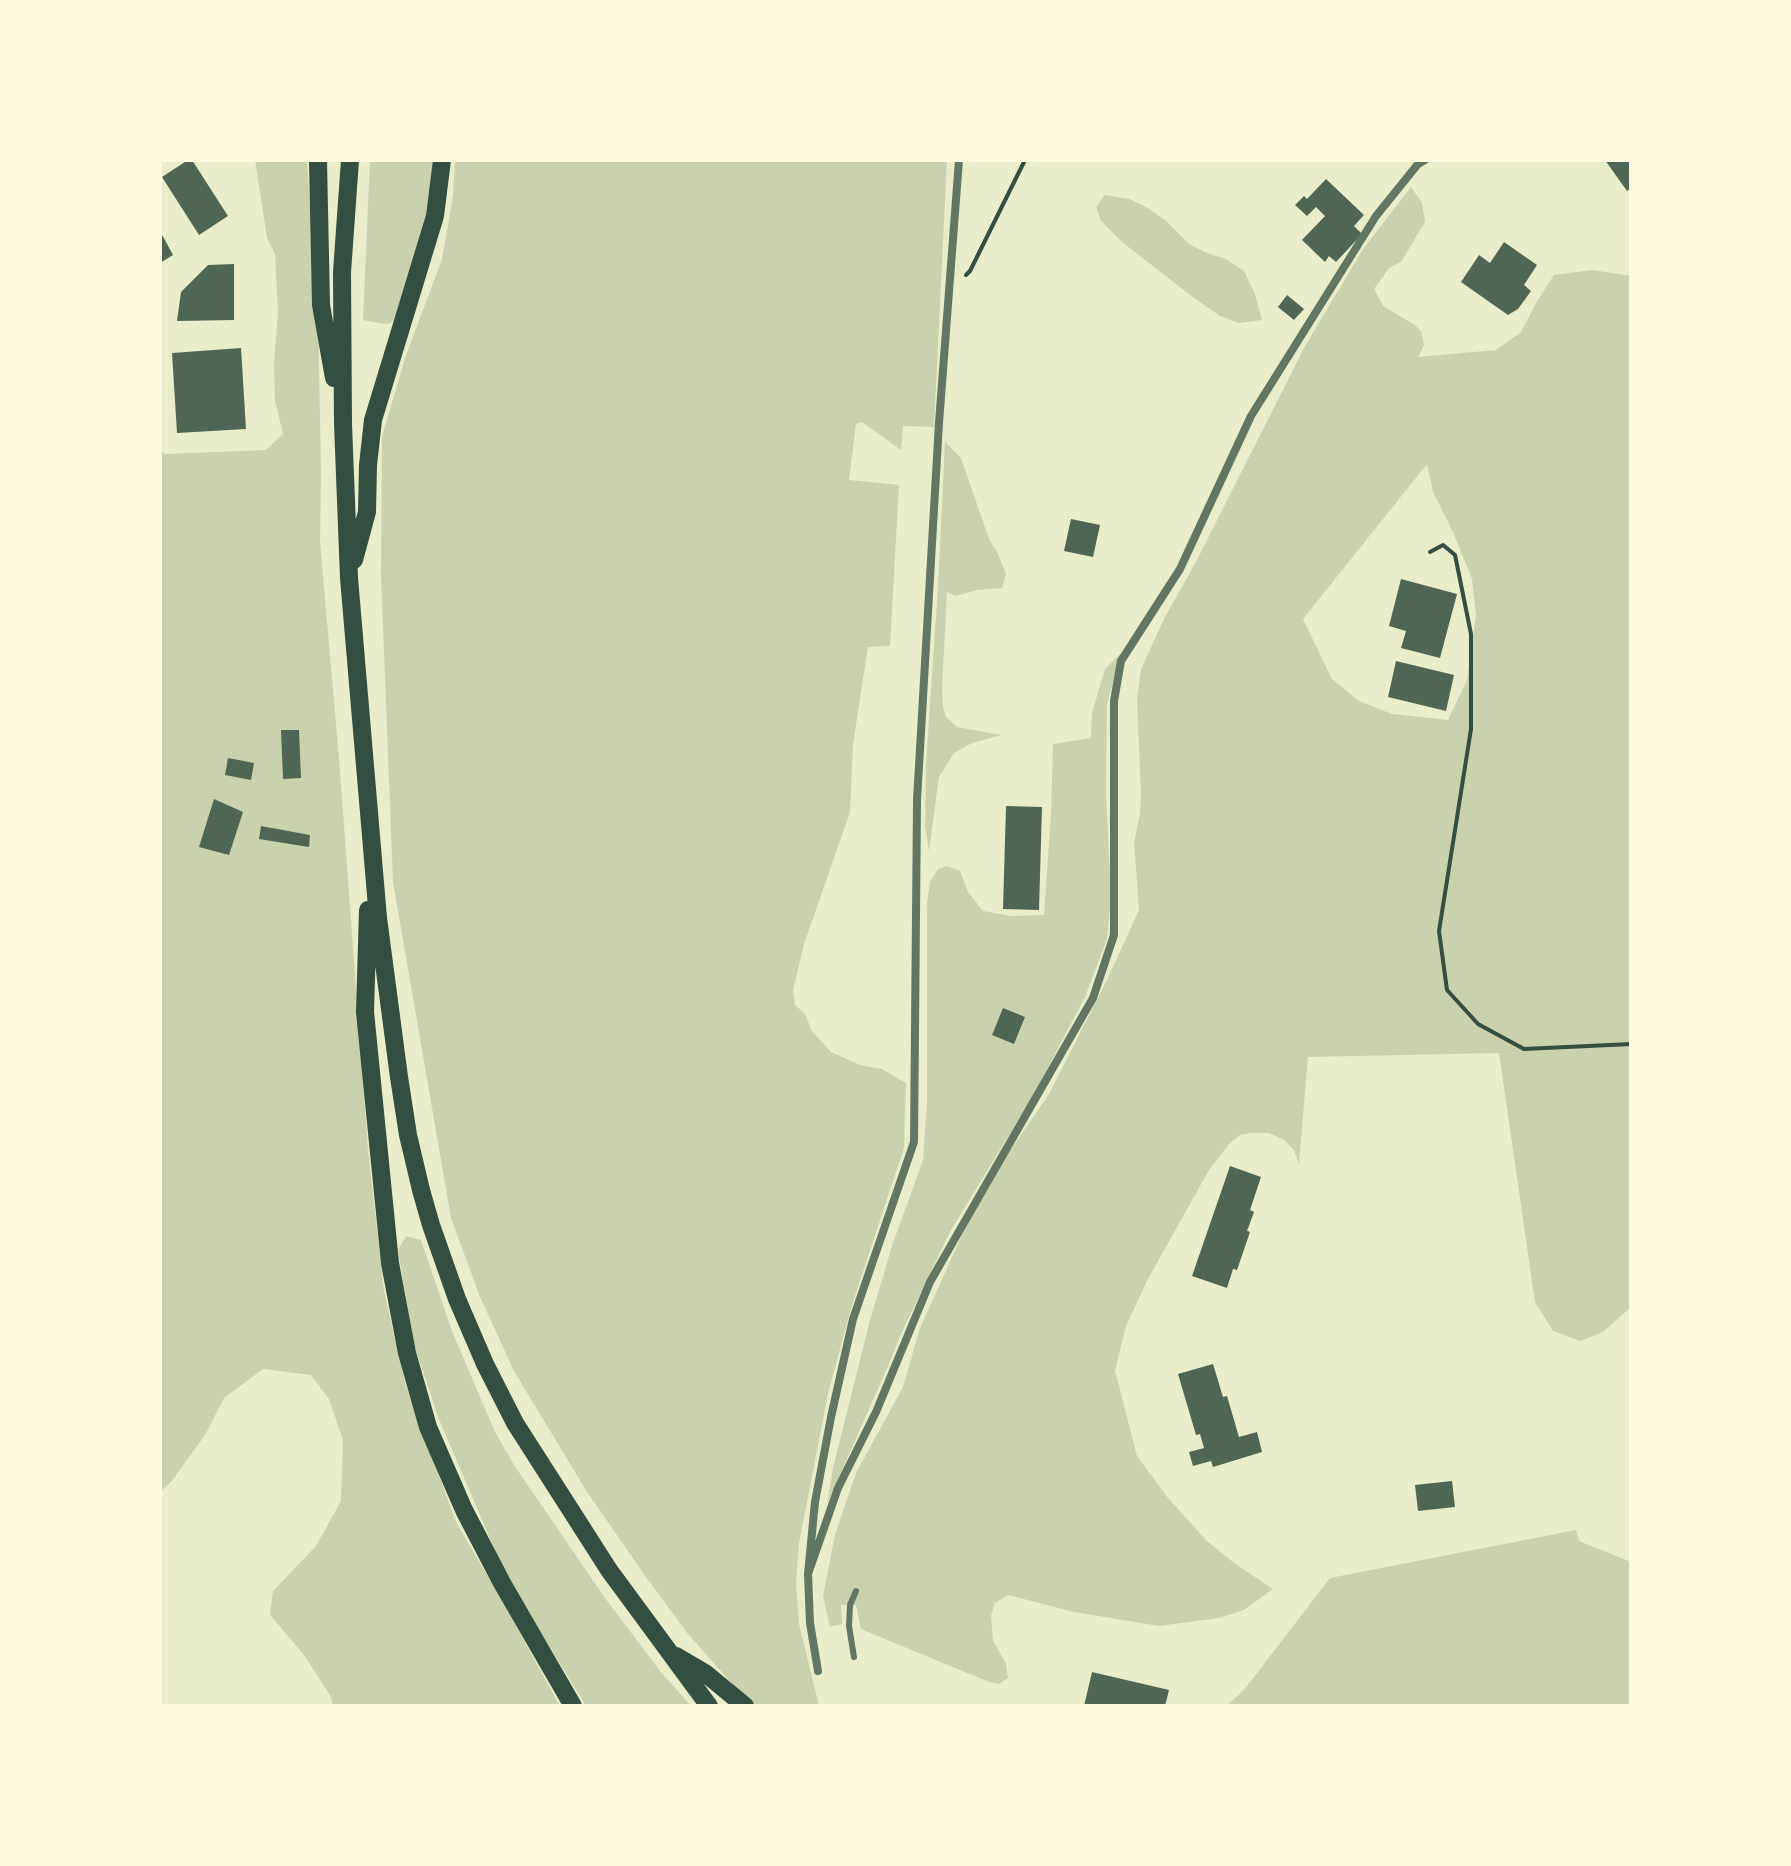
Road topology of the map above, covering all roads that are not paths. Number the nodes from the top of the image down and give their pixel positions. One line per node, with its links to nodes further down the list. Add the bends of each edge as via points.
1 (318, 160): 6 (highway, via 321,305)
2 (350, 160): 6 (highway, via 342,272)
3 (442, 160): 7 (highway, via 435,216 373,420 367,512)
4 (959, 160): 9 (street, via 917,800 914,1142 853,1319 815,1502)
5 (1425, 160): 9 (street, via 1376,216 1251,416 1180,569 1121,661 1114,701 1114,935 1093,998 930,1282 838,1488)
6 (343, 424): 7 (highway)
7 (349, 578): 8 (highway)
8 (370, 839): 11 (highway, via 408,1135 457,1299 515,1423); 14 (highway, via 365,1012 390,1263 407,1353 428,1427 464,1510)
9 (808, 1574): 13 (street)
10 (856, 1591): 12 (lane, via 849,1626)
11 (668, 1652): 15 (highway); 16 (highway, via 705,1673)
12 (854, 1657)
13 (818, 1671)
14 (573, 1706)
15 (709, 1706)
16 (745, 1706)

